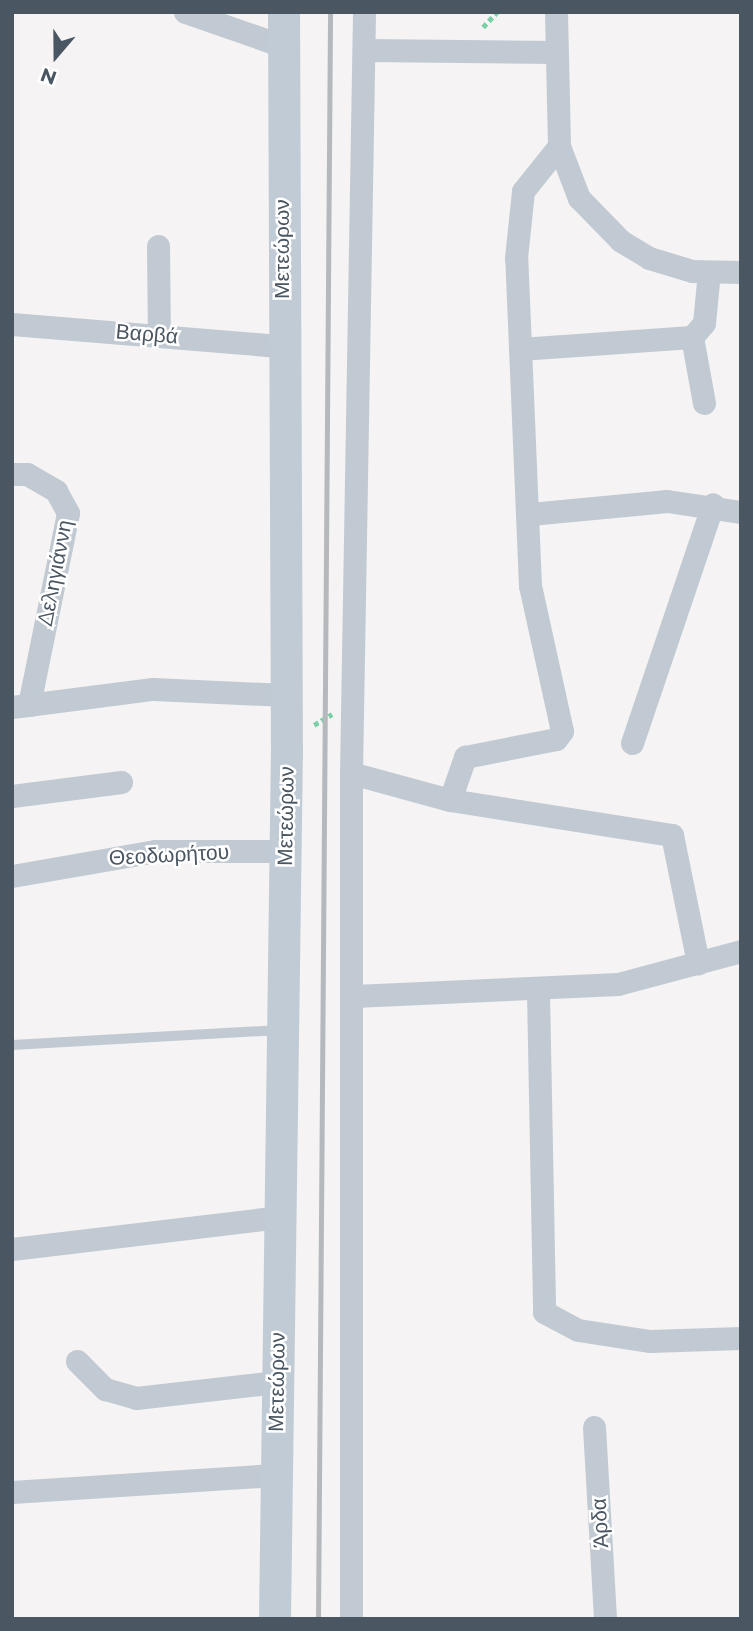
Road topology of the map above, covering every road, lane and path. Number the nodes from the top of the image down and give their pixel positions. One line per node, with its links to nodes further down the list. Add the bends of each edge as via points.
1 (185, 12): 5 (street)
2 (284, 12): 5 (main road, Μετεώρων)
3 (365, 12): 6 (street)
4 (556, 12): 7 (street)
5 (284, 46): 15 (main road, Μετεώρων)
6 (364, 50): 7 (street); 24 (street)
7 (556, 52): 8 (street)
8 (559, 146): 10 (street, via 579,198 621,242 664,264); 16 (street, via 520,201)
9 (158, 246): 13 (street)
10 (709, 272): 11 (street); 14 (street, via 704,323)
11 (741, 272)
12 (12, 324): 13 (street, Βαρβά)
13 (159, 335): 15 (street, Βαρβά)
14 (692, 337): 16 (street); 17 (street)
15 (282, 346): 22 (main road, Μετεώρων)
16 (520, 349): 21 (street)
17 (704, 403)
18 (12, 474): 23 (street, Δεληγιάννη, via 27,474 56,491 68,513)
19 (713, 505): 20 (street); 21 (street, via 632,502); 25 (street)
20 (741, 512)
21 (530, 514): 30 (street, via 532,599 562,731 556,739 465,757)
22 (287, 695): 23 (street, via 153,689); 26 (main road, Μετεώρων)
23 (20, 706)
24 (355, 715): 26 (path, via 325,713); 27 (street)
25 (632, 743)
26 (287, 754): 31 (main road, Μετεώρων)
27 (351, 773): 30 (street); 36 (street)
28 (121, 782): 29 (street)
29 (12, 796)
30 (450, 800): 34 (street, via 672,835)
31 (286, 850): 32 (street, Θεοδωρήτου, via 155,851); 37 (main road, Μετεώρων)
32 (12, 876)
33 (741, 951): 34 (street)
34 (698, 963): 35 (street, via 618,984)
35 (538, 992): 36 (street); 41 (street, via 544,1312 578,1330 650,1341)
36 (354, 996): 48 (street)
37 (284, 1030): 38 (lane); 39 (main road, Μετεώρων)
38 (12, 1045)
39 (281, 1217): 40 (street); 43 (main road, Μετεώρων)
40 (12, 1249)
41 (741, 1338)
42 (77, 1361): 43 (street, via 105,1389 136,1398)
43 (276, 1382): 45 (main road, Μετεώρων)
44 (594, 1426): 49 (street, Άρδα)
45 (275, 1475): 46 (street); 47 (main road, Μετεώρων)
46 (12, 1492)
47 (275, 1619)
48 (351, 1619)
49 (605, 1619)

